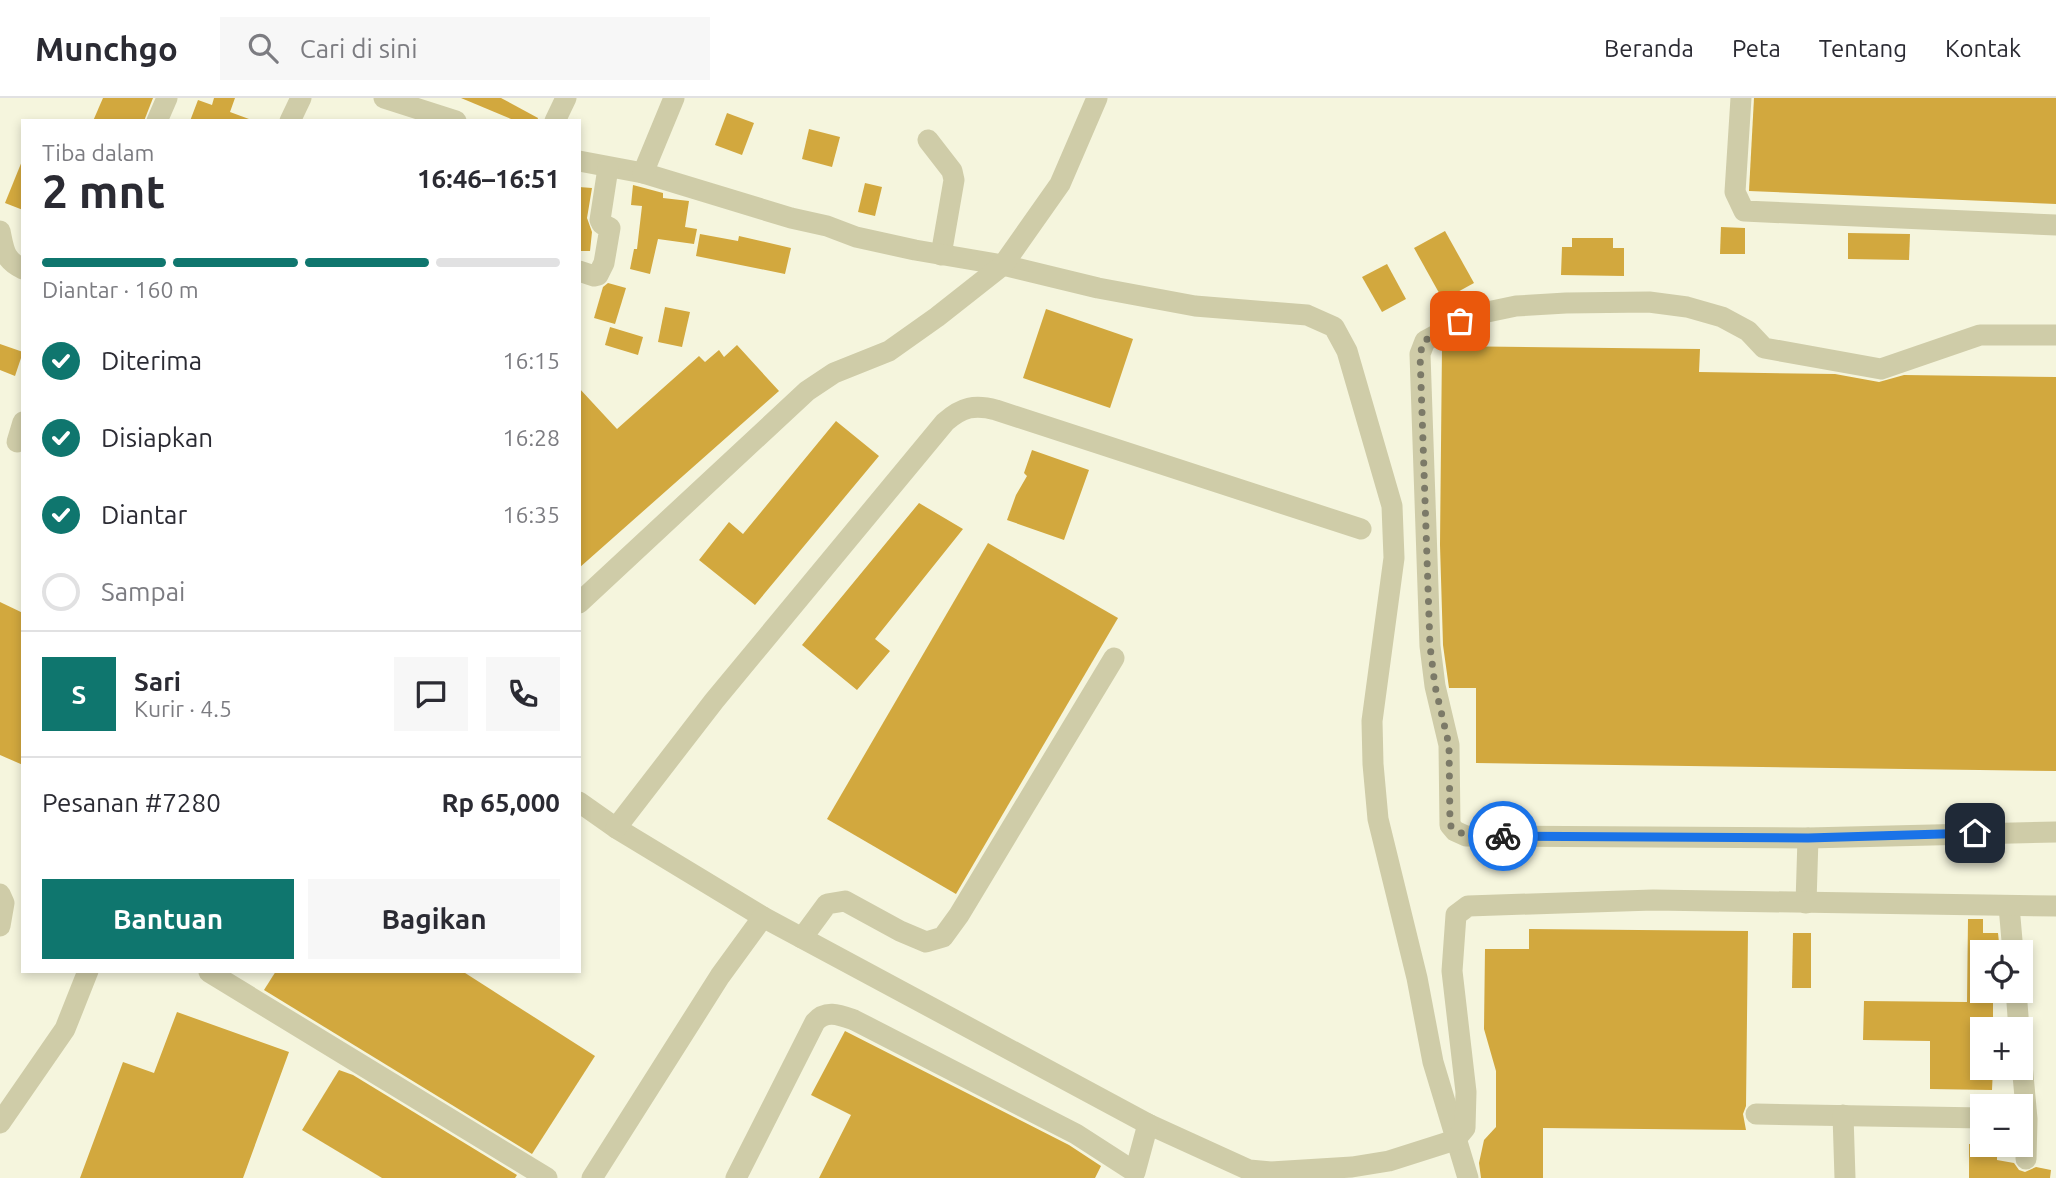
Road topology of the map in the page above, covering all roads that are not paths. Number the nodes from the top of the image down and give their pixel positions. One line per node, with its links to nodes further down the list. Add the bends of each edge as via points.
1 (167, 98): 9 (street)
2 (301, 98): 10 (street)
3 (384, 98): 8 (street)
4 (566, 98): 11 (street)
5 (674, 98): 15 (street)
6 (1097, 98): 19 (street, via 1060,184)
7 (1741, 98): 16 (street, via 1735,192 1744,211)
8 (437, 117)
9 (158, 119)
10 (291, 119)
11 (556, 119)
12 (928, 140): 18 (street, via 954,180)
13 (581, 161): 14 (street)
14 (608, 168): 15 (street); 21 (street, via 600,220 610,228 604,263 598,275)
15 (642, 173): 18 (street, via 856,236)
16 (2056, 225)
17 (0, 231): 20 (street, via 7,257)
18 (941, 255): 19 (street)
19 (1003, 265): 24 (street, via 889,351 834,373 807,391); 45 (street, via 1195,306 1307,315 1334,327 1340,337 1392,506 1394,558 1372,721 1378,819)
20 (21, 268)
21 (581, 272)
22 (2056, 335): 29 (street, via 1980,335 1881,369 1764,348 1748,331 1722,317 1649,302 1516,306 1473,315 1424,341 1420,354 1430,646 1449,745 1450,825 1465,836)
23 (1362, 529): 27 (street, via 996,410 968,407 945,422 714,701)
24 (581, 601)
25 (1114, 658): 36 (street, via 943,937 926,942 845,901 836,901 827,904)
26 (581, 803): 27 (street)
27 (616, 828): 34 (street)
28 (2056, 832): 29 (street)
29 (1808, 838): 31 (street)
30 (0, 894): 35 (street, via 4,904)
31 (1806, 903): 32 (street); 45 (street, via 1653,900 1468,906 1456,915 1454,928 1452,971 1466,1106 1465,1128)
32 (2009, 906): 33 (street); 37 (street)
33 (2056, 906)
34 (763, 917): 36 (street); 48 (street, via 720,976)
35 (0, 926)
36 (802, 938): 44 (street)
37 (2012, 940)
38 (87, 973): 43 (street, via 65,1029)
39 (211, 973): 47 (street)
40 (1756, 1114): 41 (street)
41 (1843, 1115): 42 (street); 51 (street)
42 (1970, 1118)
43 (0, 1123)
44 (1147, 1124): 45 (street, via 1249,1170 1271,1172 1389,1161); 46 (street)
45 (1455, 1140): 50 (street)
46 (1133, 1175): 49 (street, via 1076,1134 878,1033 838,1014 827,1014 815,1022)
47 (547, 1178)
48 (592, 1178)
49 (736, 1178)
50 (1468, 1178)
51 (1845, 1178)

